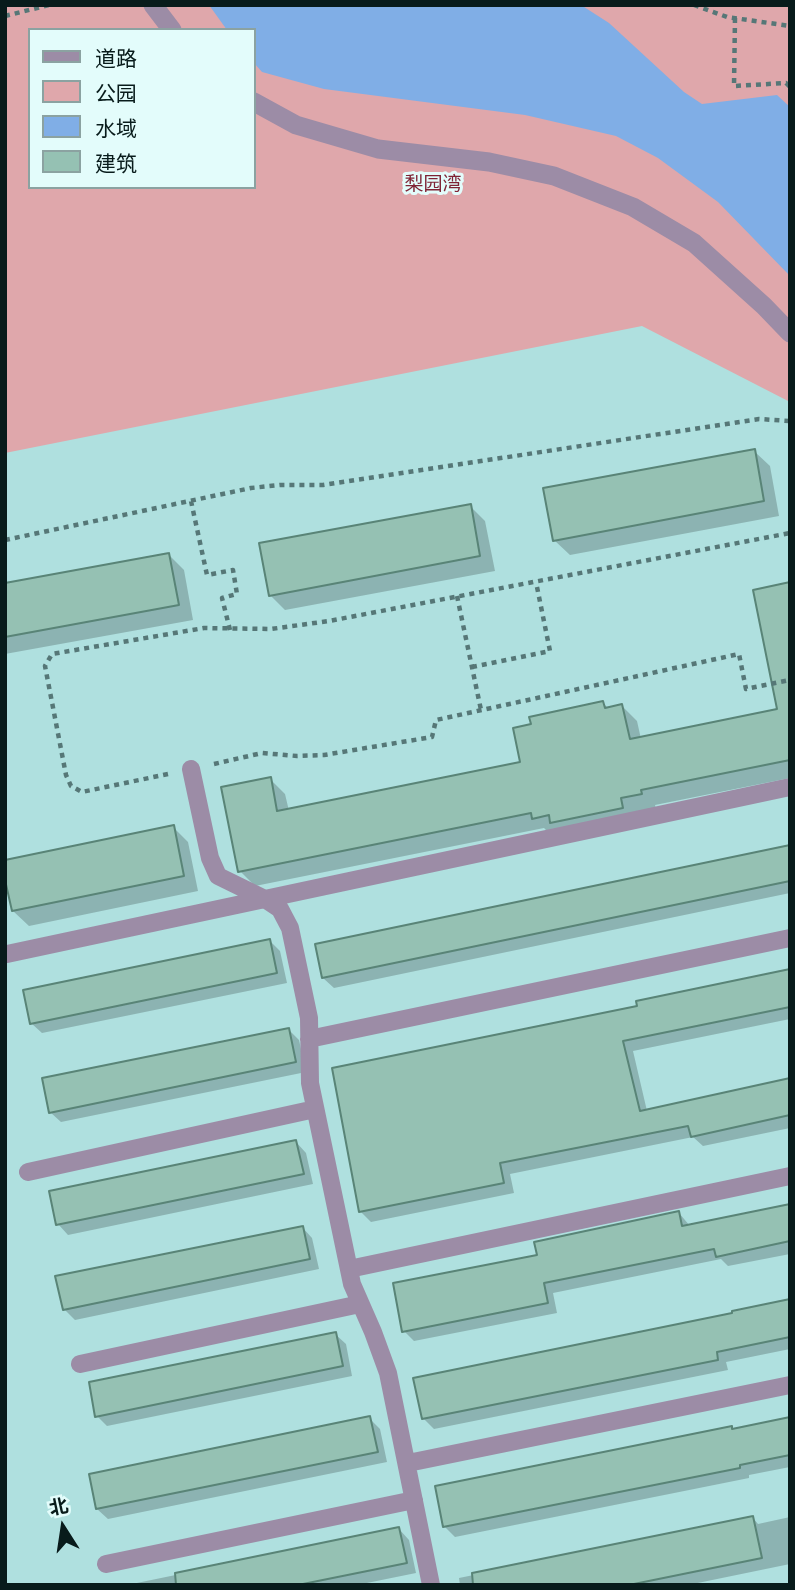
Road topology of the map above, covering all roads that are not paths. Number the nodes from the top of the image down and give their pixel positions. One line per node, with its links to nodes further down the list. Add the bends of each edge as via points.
1 (153, 5): 2 (street)
2 (170, 28)
3 (256, 103): 4 (street, via 296,125 378,149 489,162 554,176 633,207 694,243)
4 (790, 333)
5 (191, 769): 7 (lane, via 209,858 218,876)
6 (790, 787): 7 (lane)
7 (265, 899): 9 (lane); 10 (lane, via 280,909 290,928 310,1018)
8 (790, 938): 10 (lane)
9 (7, 954)
10 (309, 1039): 11 (lane)
11 (315, 1110): 12 (lane); 14 (lane)
12 (27, 1172)
13 (790, 1176): 14 (lane)
14 (349, 1269): 15 (lane)
15 (360, 1304): 16 (lane); 18 (lane, via 379,1346)
16 (80, 1364)
17 (790, 1385): 18 (lane)
18 (408, 1463): 19 (lane)
19 (414, 1500): 20 (lane); 21 (lane)
20 (106, 1564)
21 (431, 1585)

